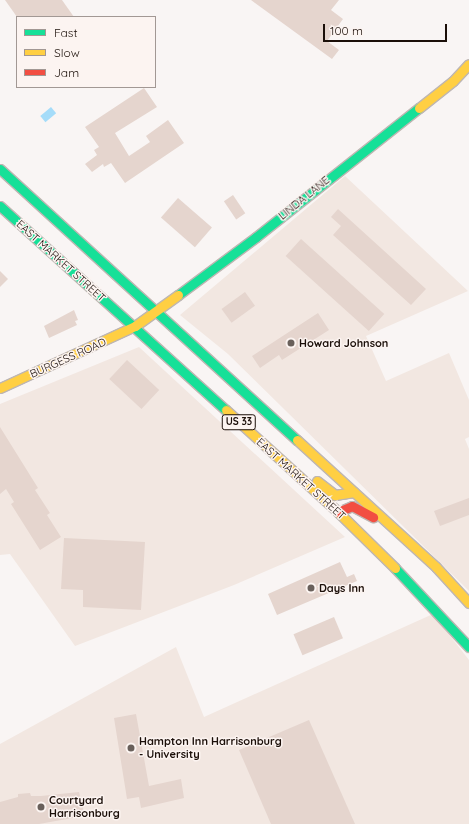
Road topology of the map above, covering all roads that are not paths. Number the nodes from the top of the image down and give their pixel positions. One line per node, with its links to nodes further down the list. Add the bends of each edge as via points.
1 (469, 64): 4 (main road, LINDA LANE, via 453,81 256,237)
2 (0, 169): 4 (main road, US 33)
3 (0, 206): 5 (main road, EAST MARKET STREET / US 33)
4 (156, 311): 5 (main road, LINDA LANE); 8 (main road, US 33)
5 (134, 326): 6 (main road, BURGESS ROAD); 7 (main road, EAST MARKET STREET / US 33)
6 (0, 388)
7 (293, 471): 8 (main road, via 308,474 335,495); 9 (main road, EAST MARKET STREET / US 33)
8 (354, 492): 10 (main road, US 33)
9 (338, 512): 10 (main road, via 352,506 359,508); 12 (main road, EAST MARKET STREET / US 33, via 408,580)
10 (402, 535): 11 (main road, US 33)
11 (469, 603)
12 (469, 647)

